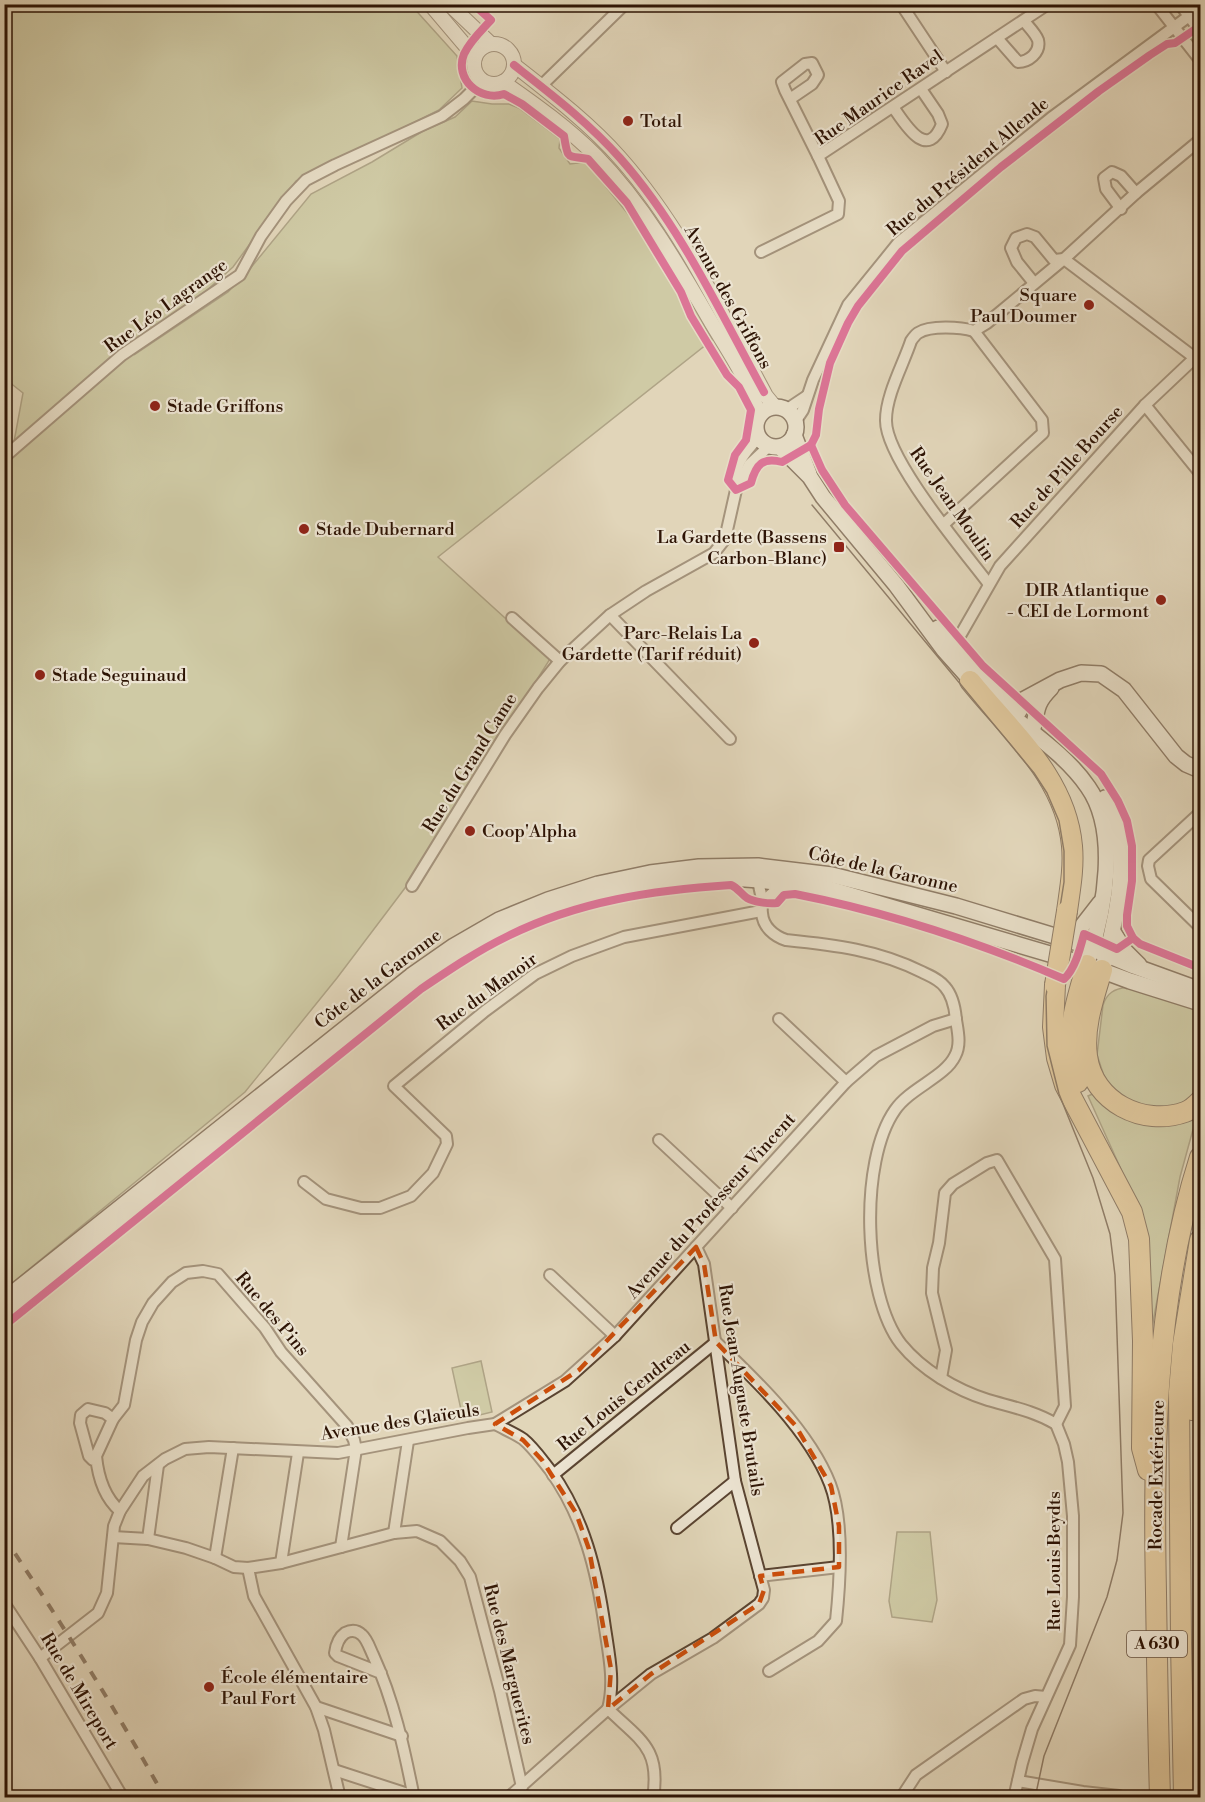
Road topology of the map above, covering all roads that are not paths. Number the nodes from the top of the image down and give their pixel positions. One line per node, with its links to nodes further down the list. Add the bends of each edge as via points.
1 (625, 4): 20 (street)
2 (902, 4): 17 (street)
3 (1048, 4): 9 (street, Rue Maurice Ravel)
4 (1156, 4): 10 (street)
5 (1180, 4): 8 (street)
6 (441, 7): 13 (street); 14 (street)
7 (1200, 8): 8 (street, Rue du Président Allende)
8 (1189, 16): 10 (street, Rue du Président Allende); 11 (street)
9 (1024, 21): 12 (street, Rue Maurice Ravel); 12 (street, via 1038,39 1034,55 1025,62 1018,62)
10 (1172, 27): 15 (street); 35 (street, Rue du Président Allende, via 1051,118 899,242 848,305 803,410)
11 (1200, 32)
12 (997, 38): 17 (street, Rue Maurice Ravel)
13 (491, 44): 14 (street); 16 (street, via 507,49)
14 (475, 57): 18 (street, via 475,70)
15 (1200, 60)
16 (514, 65): 19 (street); 20 (street, Avenue des Griffons)
17 (946, 72): 21 (street, Rue Maurice Ravel)
18 (482, 81): 19 (street); 37 (street, Rue Léo Lagrange, via 442,116 306,180 261,236 240,275 122,355)
19 (503, 82): 34 (street, Avenue des Griffons, via 572,133 636,203 738,367)
20 (541, 86): 35 (street, Avenue des Griffons, via 595,132 642,185 698,269 766,396)
21 (921, 89): 23 (street, Rue Maurice Ravel); 23 (street, via 942,124 938,134 928,140 919,139)
22 (790, 99): 25 (street)
23 (893, 107): 25 (street, Rue Maurice Ravel)
24 (1200, 140): 26 (street)
25 (819, 156): 28 (street, Rue Maurice Ravel, via 839,201 838,214)
26 (1136, 193): 27 (street); 27 (street, via 1121,176 1112,172 1104,178 1106,189)
27 (1121, 209): 29 (street)
28 (761, 252)
29 (1064, 259): 30 (street); 30 (street, via 1054,260 1035,237 1027,234 1016,238 1011,248); 32 (street)
30 (1034, 283): 31 (street)
31 (974, 331): 40 (street, via 1042,420 1043,433); 40 (street, Rue Jean Moulin, via 961,327 918,333 911,341 885,421 899,461)
32 (1198, 356): 33 (street, Rue de Pille Bourse)
33 (1145, 405): 38 (street); 41 (street, Rue de Pille Bourse)
34 (759, 416): 35 (main road, via 769,408); 36 (main road, via 755,427)
35 (788, 418): 36 (main road, via 786,445); 39 (main road, Avenue des Griffons)
36 (769, 444): 39 (main road, Avenue des Griffons); 43 (street, Rue du Grand Came, via 746,451 737,468 725,539 714,553)
37 (4, 454)
38 (1200, 473)
39 (810, 477): 42 (main road, Avenue des Griffons)
40 (944, 524): 41 (street, Rue Jean Moulin)
41 (988, 583): 45 (street, Rue de Pille Bourse)
42 (896, 585): 45 (main road); 48 (main road)
43 (610, 615): 46 (street, Rue du Grand Came); 51 (street)
44 (512, 618): 46 (street)
45 (952, 644): 49 (main road, via 977,675)
46 (560, 661): 57 (street, Rue du Grand Came, via 505,735)
47 (1060, 680): 49 (main road); 50 (main road, via 1041,699); 52 (main road, via 1081,673 1101,674 1114,682 1176,756)
48 (970, 681): 58 (main road, via 1070,766 1089,787 1102,812 1105,829); 77 (highway, bridge, via 1052,782 1070,828 1072,877 1055,985 1053,1027 1057,1059 1065,1085)
49 (1012, 706): 50 (main road)
50 (1035, 725): 61 (main road, via 1096,781 1117,824 1120,880)
51 (730, 739)
52 (1200, 770)
53 (1200, 813): 60 (street, via 1149,860 1148,866 1151,879)
54 (776, 867): 55 (street); 62 (main road, Côte de la Garonne, via 832,875); 81 (main road, Côte de la Garonne, via 699,867 650,873 598,884 500,920 411,975)
55 (759, 880): 56 (main road, Côte de la Garonne); 59 (street); 82 (main road, Côte de la Garonne, via 699,879 601,895 515,926 460,955 385,1010)
56 (783, 882): 59 (street); 63 (main road, Côte de la Garonne, via 829,889)
57 (412, 886)
58 (1102, 901): 62 (main road, via 1078,930); 64 (main road)
59 (762, 907): 70 (street, via 767,928 777,937 852,947 910,966 938,980 951,995); 75 (street, Rue du Manoir, via 624,937 572,956 535,974 484,1011 394,1086 446,1136 447,1144 433,1173 411,1196 380,1208 361,1208 326,1199)
60 (1197, 924)
61 (1113, 932): 64 (main road); 65 (main road)
62 (1065, 939): 64 (main road, Côte de la Garonne)
63 (1046, 953): 64 (main road, Côte de la Garonne); 67 (highway, via 1067,972)
64 (1097, 959): 65 (main road, via 1124,968); 67 (highway); 68 (main road, via 1130,981); 72 (highway, via 1087,1056 1100,1088 1135,1113 1159,1117 1186,1111)
65 (1139, 968): 66 (main road)
66 (1200, 990)
67 (1079, 991): 77 (highway, via 1070,1038 1071,1059)
68 (1200, 1002)
69 (779, 1019): 71 (street)
70 (956, 1019): 71 (street, Avenue du Professeur Vincent, via 933,1026 876,1056); 86 (street, via 958,1049 954,1059 895,1109 880,1138 872,1198 873,1268 881,1305 901,1344)
71 (846, 1082): 76 (street, Avenue du Professeur Vincent)
72 (1200, 1101)
73 (658, 1140): 76 (street)
74 (1200, 1157): 98 (highway, Rocade Extérieure / A 630, via 1167,1300)
75 (304, 1182)
76 (732, 1208): 79 (street, Avenue du Professeur Vincent)
77 (1132, 1212): 98 (highway, via 1139,1239 1142,1295 1142,1448)
78 (1200, 1240): 111 (highway, A 630, via 1179,1392)
79 (696, 1247): 84 (street, Avenue du Professeur Vincent); 85 (street, Rue Jean-Auguste Brutails, via 704,1264)
80 (550, 1275): 84 (street)
81 (4, 1300)
82 (4, 1314)
83 (1200, 1334): 111 (highway, via 1192,1394)
84 (615, 1336): 88 (street, Avenue du Professeur Vincent, via 565,1381)
85 (716, 1342): 96 (street, Rue Louis Gendreau); 97 (street, Rue Jean-Auguste Brutails); 107 (street, via 795,1425 814,1452 831,1486 839,1526)
86 (941, 1378): 89 (street); 89 (street, via 946,1350 932,1293 945,1193 953,1184 997,1160 1055,1259 1065,1406)
87 (113, 1419): 92 (street, Rue des Pins, via 124,1405 136,1340 148,1312 172,1282 186,1272 203,1271 218,1274 265,1328 281,1352 347,1426); 94 (street, Rue des Pins); 94 (street, via 92,1409 81,1414 85,1448)
88 (495, 1424): 90 (street, Avenue des Glaïeuls); 96 (street, via 523,1440)
89 (1056, 1424): 115 (street, Rue Louis Beydts, via 1068,1462 1073,1597 1070,1645)
90 (408, 1441): 92 (street, Avenue des Glaïeuls); 101 (street)
91 (233, 1448): 93 (street, Avenue des Glaïeuls); 95 (street, Avenue des Glaïeuls, via 185,1449); 105 (street)
92 (356, 1449): 93 (street, Avenue des Glaïeuls); 104 (street)
93 (298, 1453): 106 (street)
94 (96, 1460): 99 (street, via 102,1485)
95 (158, 1465): 99 (street, Avenue des Glaïeuls, via 143,1476); 103 (street)
96 (554, 1475): 117 (street, via 576,1513 598,1582 611,1669)
97 (735, 1481): 100 (street); 109 (street, Rue Jean-Auguste Brutails)
98 (1154, 1490): 130 (highway, Rocade Extérieure / A 630)
99 (120, 1511): 102 (street, Avenue des Glaïeuls)
100 (677, 1528)
101 (394, 1533): 104 (street, Rue des Marguerites); 121 (street, Rue des Marguerites, via 417,1531 440,1541 470,1576)
102 (114, 1538): 103 (street); 112 (street, Avenue des Glaïeuls, via 107,1593 98,1613)
103 (148, 1539): 105 (street)
104 (341, 1547): 106 (street, Rue des Marguerites)
105 (215, 1558): 108 (street, via 234,1567)
106 (281, 1563): 108 (street, Rue des Marguerites)
107 (839, 1567): 109 (street); 113 (street, via 836,1621 818,1641)
108 (248, 1568): 116 (street, via 254,1596)
109 (760, 1576): 117 (street, Rue Jean-Auguste Brutails, via 764,1598 759,1604 713,1638 651,1674)
110 (4, 1603): 112 (street, Rue de Mireport)
111 (1180, 1643): 131 (highway, A 630)
112 (40, 1658): 122 (street, Rue de Mireport)
113 (769, 1671)
114 (381, 1672): 114 (street, via 338,1656 335,1653 340,1637 355,1631 363,1635); 118 (street)
115 (1046, 1697): 120 (street, Rue Louis Beydts, via 1032,1729); 127 (street, via 1024,1699 916,1775)
116 (316, 1707): 118 (street); 119 (street)
117 (608, 1709): 121 (street); 126 (street, via 648,1748 655,1766)
118 (402, 1736): 124 (street)
119 (334, 1770): 123 (street); 124 (street)
120 (1018, 1780): 128 (street, Rue Louis Beydts); 129 (street)
121 (522, 1787): 125 (street)
122 (123, 1797)
123 (340, 1797)
124 (414, 1797)
125 (508, 1797)
126 (653, 1797)
127 (901, 1797)
128 (1014, 1797)
129 (1119, 1797)
130 (1160, 1797)
131 (1184, 1797)

